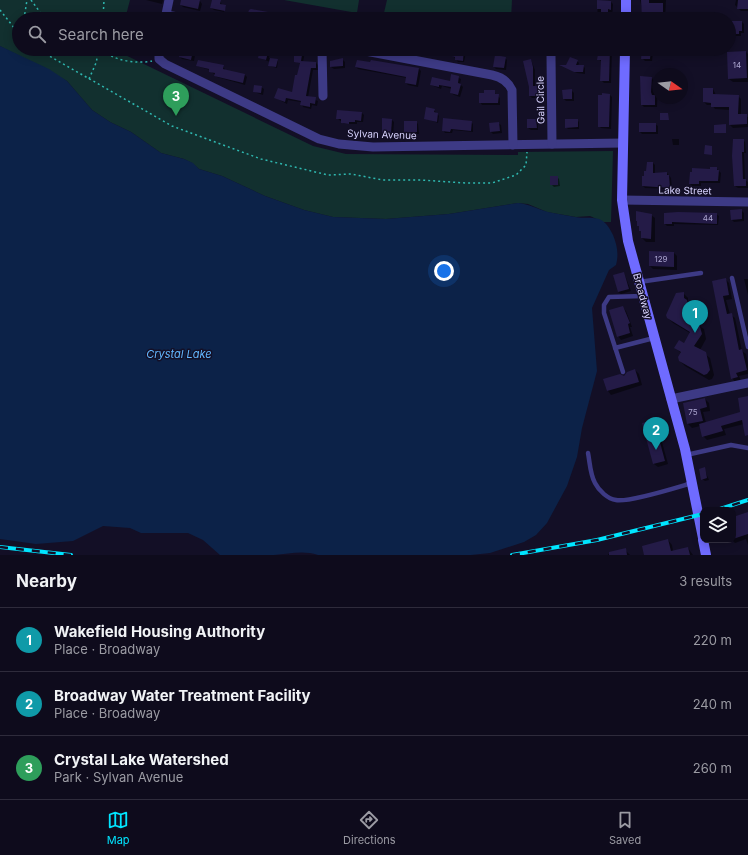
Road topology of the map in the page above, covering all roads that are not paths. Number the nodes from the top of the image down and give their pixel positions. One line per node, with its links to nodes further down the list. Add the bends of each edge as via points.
1 (169, 0): 3 (street)
2 (626, 0): 4 (street)
3 (167, 12)
4 (626, 12)
5 (159, 56): 13 (street, Sylvan Avenue, via 159,60 165,64 295,128 328,141 373,147)
6 (322, 56): 10 (street)
7 (393, 56): 13 (street, via 503,79 512,90)
8 (551, 56): 12 (street, Gail Circle)
9 (625, 56): 11 (street, Broadway)
10 (323, 96)
11 (623, 143): 12 (street, Sylvan Avenue); 14 (street, Broadway)
12 (552, 144): 13 (street, Sylvan Avenue)
13 (513, 145)
14 (622, 200): 15 (street, Lake Street); 18 (street, Broadway, via 628,241)
15 (748, 202)
16 (701, 273): 18 (lane)
17 (732, 278): 21 (lane)
18 (639, 282): 19 (street, Broadway)
19 (643, 296): 20 (street, Broadway); 22 (lane, via 614,296 606,299 604,313)
20 (654, 338): 22 (lane); 25 (street, Broadway)
21 (748, 346)
22 (615, 348): 23 (lane)
23 (623, 372)
24 (748, 383): 25 (street)
25 (671, 398): 28 (street, Broadway)
26 (748, 448): 28 (lane, via 731,445)
27 (588, 453): 29 (lane, via 594,482 613,499 625,500)
28 (686, 455): 29 (street, Broadway)
29 (692, 483): 30 (street, Broadway)
30 (700, 524)
31 (704, 543): 32 (street, Broadway)
32 (706, 555)

